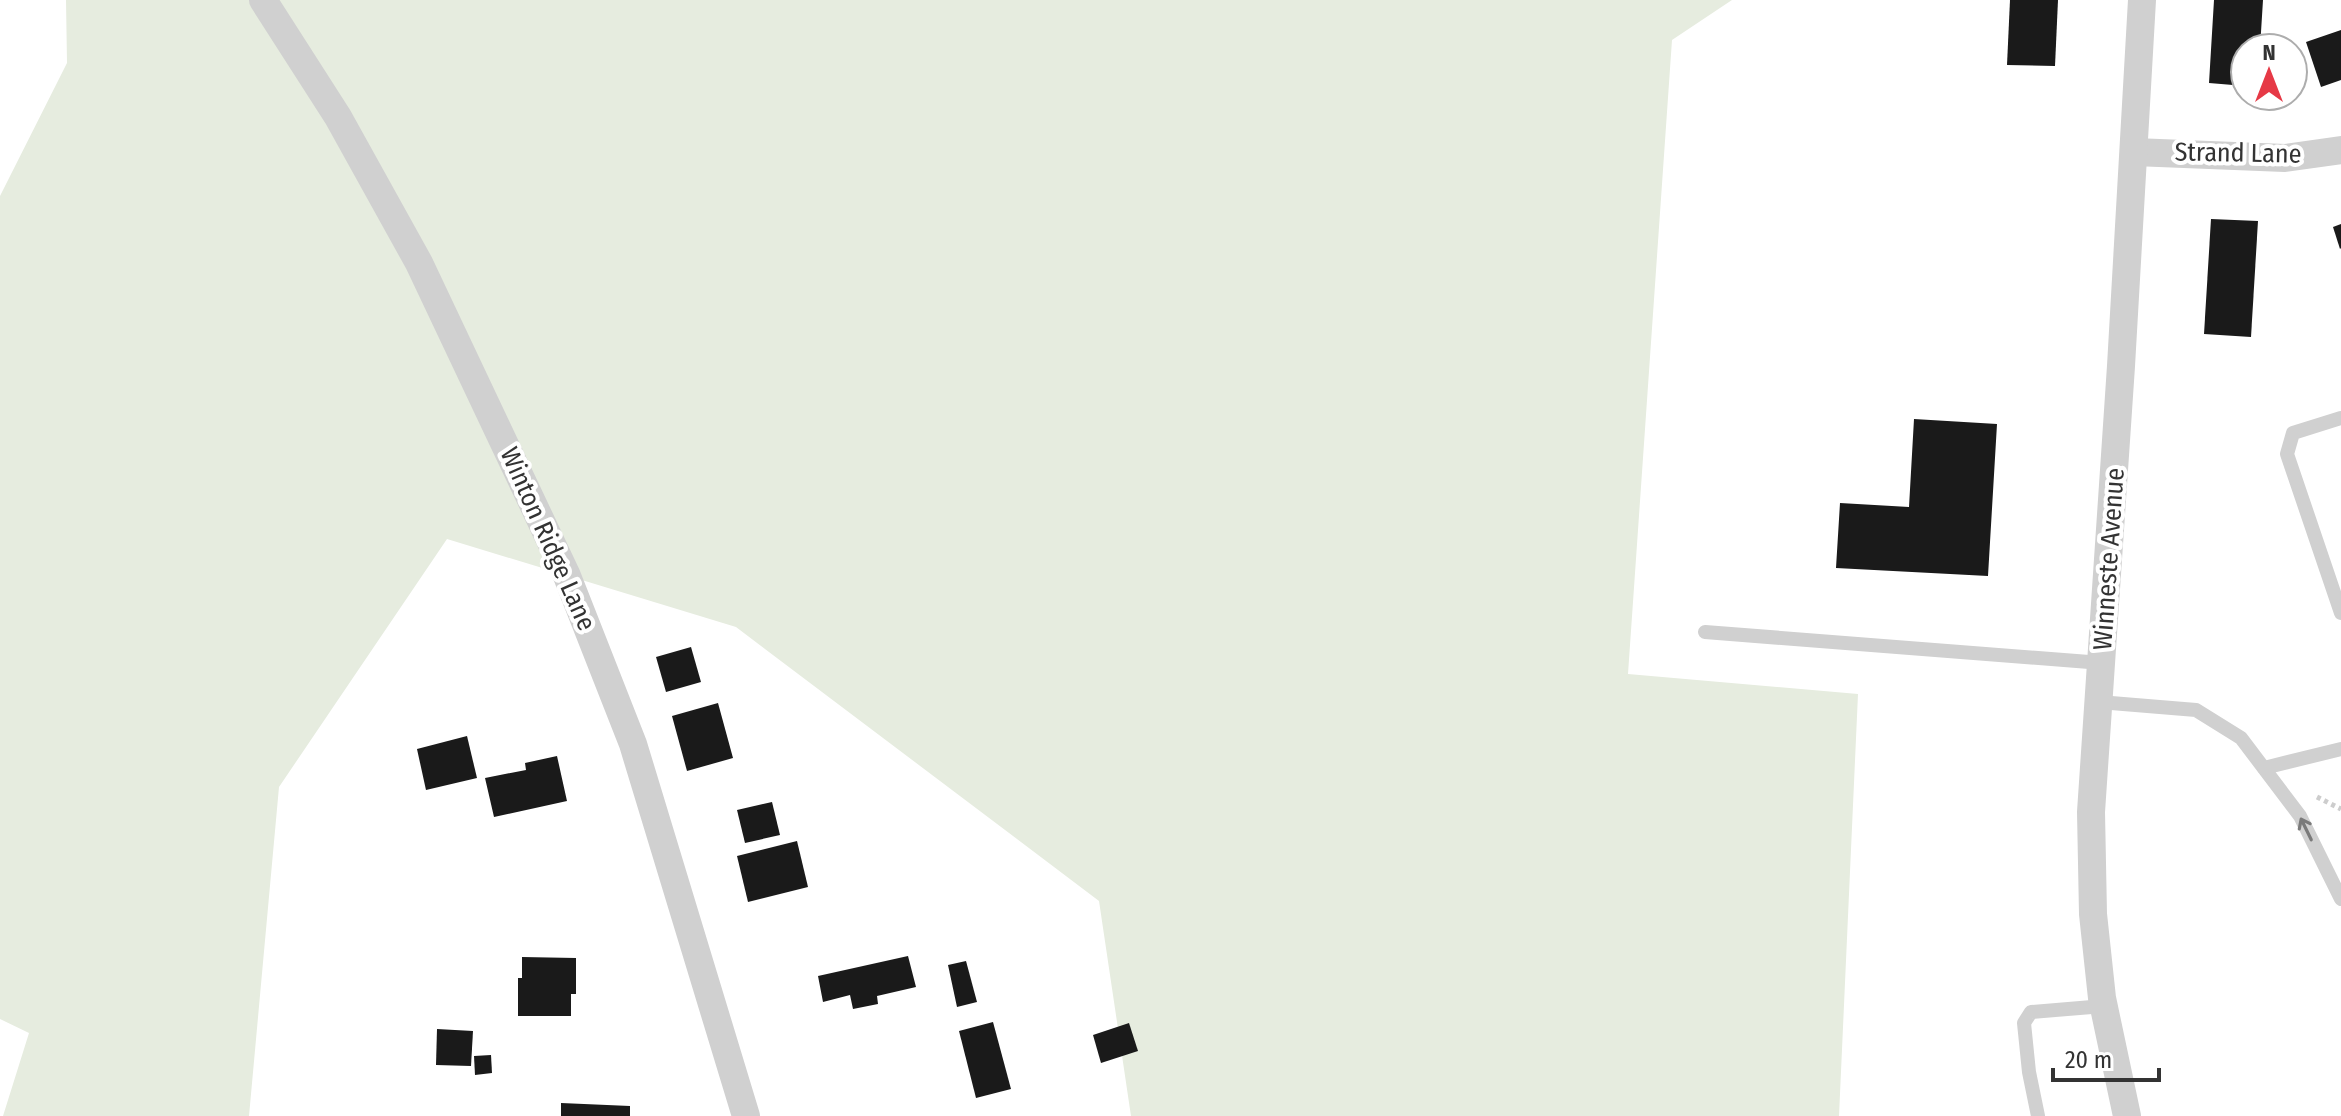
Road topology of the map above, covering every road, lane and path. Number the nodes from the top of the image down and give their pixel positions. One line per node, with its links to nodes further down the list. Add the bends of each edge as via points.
1 (263, 0): 14 (street, Winton Ridge Lane, via 338,117 419,263 567,576 633,744)
2 (2142, 0): 4 (street, Winneste Avenue)
3 (2341, 150): 4 (street, Strand Lane, via 2285,158)
4 (2134, 152): 8 (street, Winneste Avenue)
5 (2341, 418): 6 (lane, via 2293,433 2287,454)
6 (2341, 613)
7 (1705, 632): 8 (lane)
8 (2102, 663): 9 (street, Winneste Avenue)
9 (2099, 702): 11 (lane, via 2196,710 2241,738); 13 (street, Winneste Avenue, via 2091,812 2093,914)
10 (2341, 749): 11 (lane)
11 (2264, 768): 12 (lane, one-way to 11, via 2300,816)
12 (2341, 899)
13 (2104, 1006): 15 (lane, via 2031,1012 2024,1023); 16 (street, Winneste Avenue)
14 (746, 1116)
15 (2038, 1116)
16 (2127, 1116)

